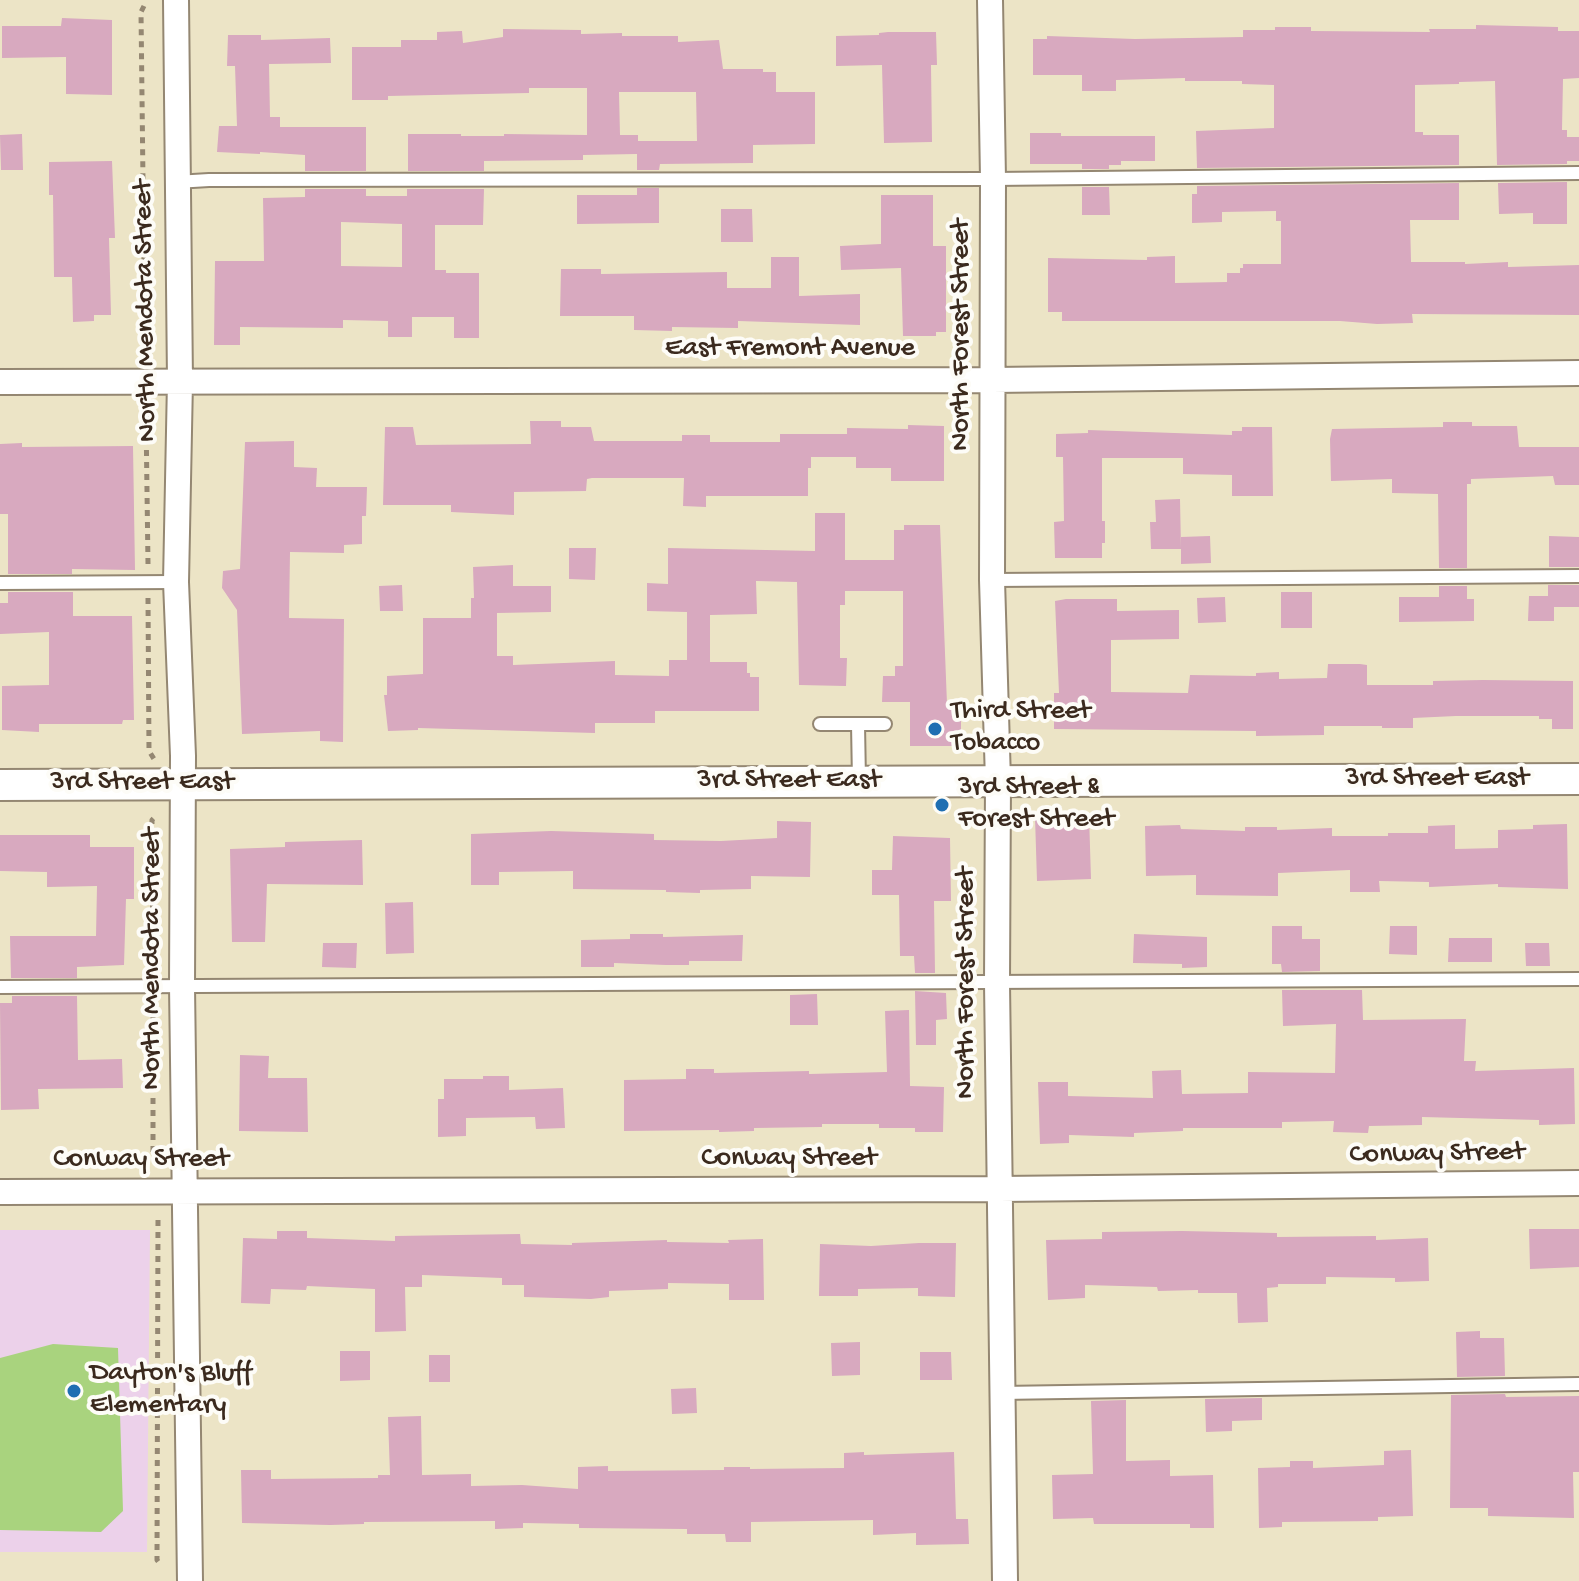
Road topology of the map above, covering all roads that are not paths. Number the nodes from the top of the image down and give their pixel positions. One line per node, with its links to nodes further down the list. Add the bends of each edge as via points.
1 (176, 0): 5 (street, North Mendota Street)
2 (990, 0): 4 (street, North Forest Street)
3 (1579, 173): 4 (lane)
4 (993, 179): 5 (lane); 7 (street, North Forest Street)
5 (176, 182): 8 (street, North Mendota Street)
6 (1579, 373): 7 (street, East Fremont Avenue)
7 (993, 380): 8 (street, East Fremont Avenue); 11 (street, North Forest Street)
8 (180, 381): 9 (street, East Fremont Avenue); 12 (street, North Mendota Street)
9 (0, 382)
10 (1579, 576): 11 (lane)
11 (992, 580): 19 (street, North Forest Street)
12 (176, 582): 13 (lane); 20 (street, North Mendota Street)
13 (0, 583)
14 (820, 724): 15 (lane)
15 (858, 724): 16 (lane); 18 (lane)
16 (885, 724)
17 (1579, 779): 19 (street, 3rd Street East)
18 (859, 781): 19 (street, 3rd Street East); 20 (street, 3rd Street East)
19 (998, 781): 23 (street, North Forest Street)
20 (183, 784): 21 (street, 3rd Street East); 24 (street, North Mendota Street)
21 (0, 785)
22 (1579, 979): 23 (lane)
23 (997, 983): 24 (lane); 27 (street, North Forest Street)
24 (182, 986): 25 (lane); 28 (street, North Mendota Street)
25 (0, 987)
26 (1579, 1183): 27 (street, Conway Street)
27 (1000, 1189): 28 (street, Conway Street); 31 (street, North Forest Street)
28 (186, 1191): 29 (street, Conway Street); 32 (street, North Mendota Street)
29 (0, 1192)
30 (1579, 1384): 31 (lane)
31 (1001, 1393): 33 (street, North Forest Street)
32 (190, 1581)
33 (1005, 1581)

